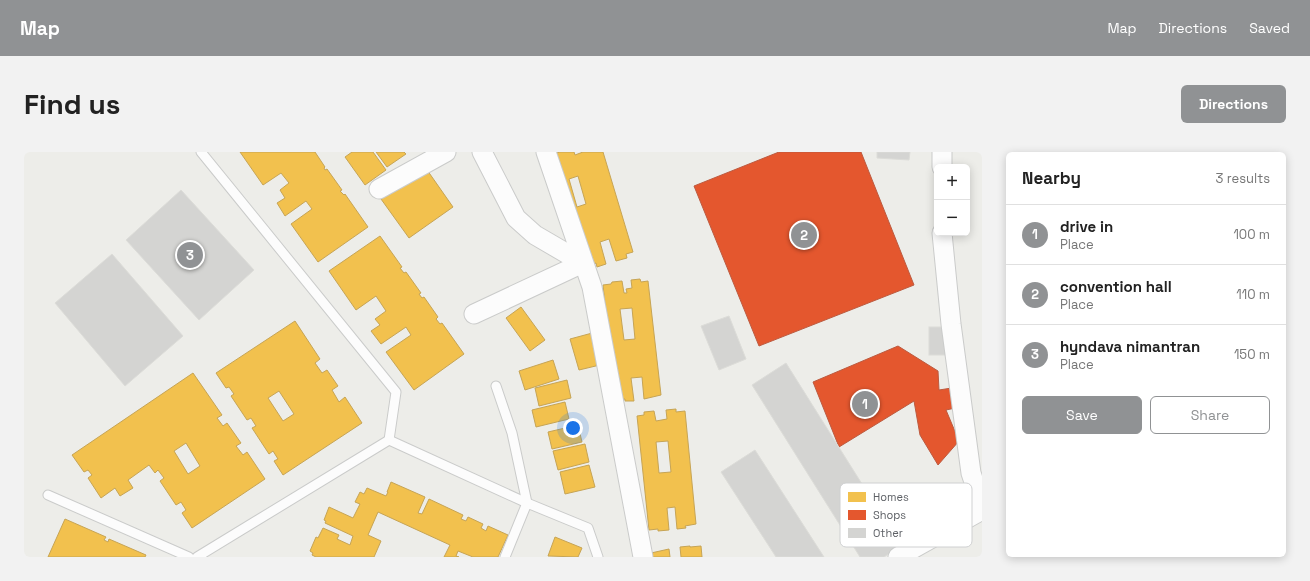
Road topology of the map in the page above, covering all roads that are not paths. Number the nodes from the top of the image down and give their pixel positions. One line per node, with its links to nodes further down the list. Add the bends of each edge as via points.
1 (201, 152): 12 (lane, via 396,392)
2 (446, 152): 7 (street)
3 (482, 152): 9 (street, via 516,218 535,235)
4 (546, 152): 9 (street)
5 (942, 152): 6 (street)
6 (942, 164)
7 (379, 189)
8 (942, 236): 15 (street, via 971,473)
9 (583, 263): 10 (street); 23 (street, via 592,287)
10 (474, 314)
11 (496, 386): 14 (lane, via 512,434)
12 (389, 440): 14 (lane); 20 (lane)
13 (48, 495): 19 (lane)
14 (527, 502): 21 (lane); 22 (lane, via 588,528)
15 (982, 506)
16 (982, 510): 17 (street)
17 (972, 516)
18 (916, 547): 24 (street)
19 (189, 557)
20 (197, 557)
21 (505, 557)
22 (598, 557)
23 (643, 557)
24 (898, 557)

